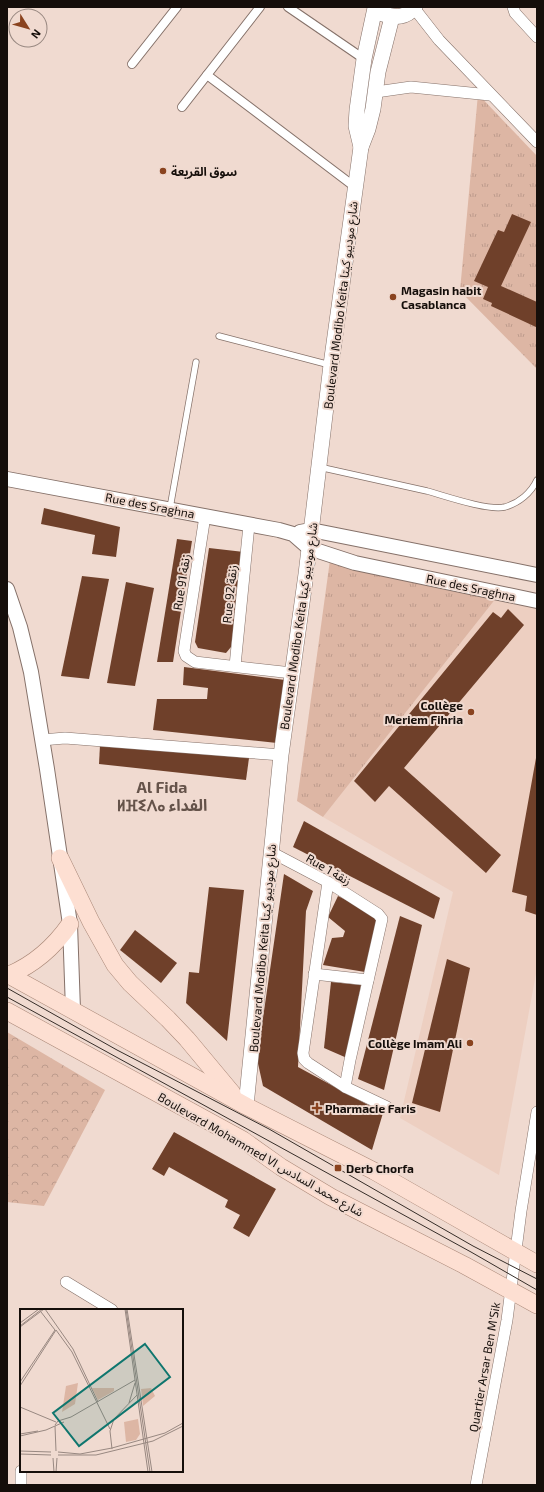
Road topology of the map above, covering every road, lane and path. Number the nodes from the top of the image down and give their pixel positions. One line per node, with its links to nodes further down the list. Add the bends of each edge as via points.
1 (177, 7): 10 (street)
2 (260, 7): 11 (street)
3 (288, 7): 9 (street)
4 (375, 7): 7 (main road); 9 (main road, Boulevard Modibo Keita شارع موديبو كيتا)
5 (414, 7): 7 (main road, via 402,17); 13 (street, via 439,40)
6 (513, 7): 8 (street, via 515,13)
7 (392, 17): 12 (main road, Boulevard Modibo Keita شارع موديبو كيتا, via 378,72)
8 (537, 37)
9 (364, 59): 16 (main road, Boulevard Modibo Keita شارع موديبو كيتا, via 356,126)
10 (132, 64)
11 (207, 75): 14 (street); 17 (street)
12 (376, 92): 13 (street, via 411,87); 16 (main road, Boulevard Modibo Keita شارع موديبو كيتا)
13 (490, 95): 15 (street)
14 (182, 107)
15 (536, 140)
16 (361, 148): 17 (main road, Boulevard Modibo Keita شارع موديبو كيتا)
17 (355, 187): 20 (main road, Boulevard Modibo Keita شارع موديبو كيتا)
18 (219, 336): 20 (lane)
19 (196, 362): 24 (lane)
20 (330, 365): 21 (main road, Boulevard Modibo Keita شارع موديبو كيتا)
21 (319, 467): 23 (lane, via 486,507 504,507 513,503 525,496); 27 (main road, Boulevard Modibo Keita شارع موديبو كيتا)
22 (7, 479): 24 (street, Rue des Sraghna)
23 (537, 480)
24 (170, 508): 25 (street, Rue des Sraghna)
25 (205, 516): 26 (street, Rue des Sraghna); 33 (street, Rue 91 زنقة, via 184,652 195,662)
26 (249, 525): 28 (street, Rue des Sraghna); 33 (street, Rue 92 زنقة)
27 (311, 530): 28 (street, Rue des Sraghna); 29 (main road, Boulevard Modibo Keita شارع موديبو كيتا); 30 (street, Rue des Sraghna)
28 (293, 534): 29 (street, Rue des Sraghna)
29 (309, 548): 32 (street, Rue des Sraghna, via 356,563); 34 (main road, Boulevard Modibo Keita شارع موديبو كيتا)
30 (537, 574)
31 (7, 589): 35 (street, via 31,672)
32 (537, 601)
33 (234, 666): 34 (street)
34 (292, 673): 36 (main road, Boulevard Modibo Keita شارع موديبو كيتا)
35 (42, 740): 36 (street, via 65,738); 38 (street)
36 (281, 756): 37 (main road, Boulevard Modibo Keita شارع موديبو كيتا)
37 (271, 852): 39 (street, Rue 1 زنقة); 47 (main road, Boulevard Modibo Keita شارع موديبو كيتا)
38 (60, 858): 40 (street); 47 (main road, via 115,965 187,1039)
39 (328, 882): 42 (street); 43 (street, Rue 1 زنقة, via 381,916 382,923)
40 (70, 924): 41 (main road, via 38,960 24,969); 44 (street)
41 (8, 974): 44 (main road)
42 (314, 974): 43 (street); 46 (street, via 304,1059)
43 (368, 980): 46 (street)
44 (73, 1010): 47 (main road)
45 (7, 1012): 54 (main road, Boulevard Mohammed VI شارع محمد السادس, via 243,1140 281,1167 331,1197)
46 (345, 1087): 48 (street)
47 (242, 1103): 51 (main road, via 374,1171)
48 (387, 1107)
49 (537, 1112): 50 (street, Quartier Arsar Ben M'Sik)
50 (534, 1153): 51 (street, Quartier Arsar Ben M'Sik, via 521,1211)
51 (516, 1252): 52 (main road); 54 (street, Quartier Arsar Ben M'Sik)
52 (537, 1264)
53 (66, 1282): 56 (street)
54 (510, 1291): 55 (main road, Boulevard Mohammed VI شارع محمد السادس); 59 (street, Quartier Arsar Ben M'Sik)
55 (537, 1305)
56 (110, 1309)
57 (21, 1472): 58 (street)
58 (21, 1485)
59 (476, 1485)

